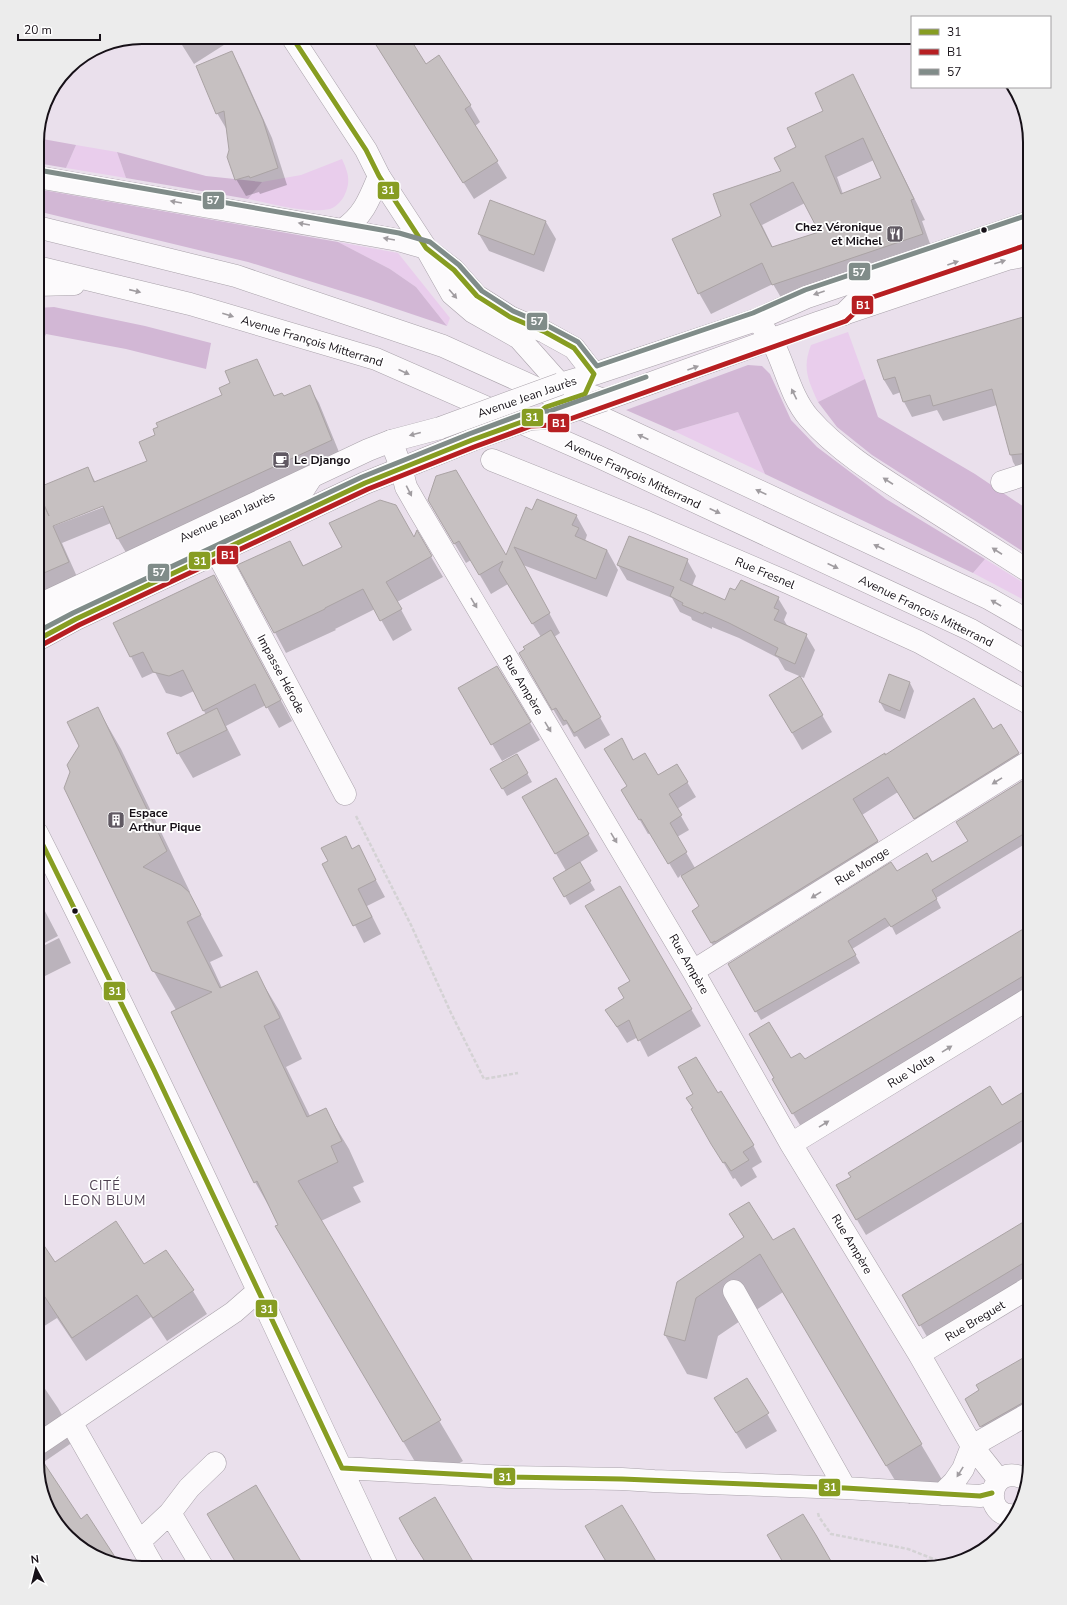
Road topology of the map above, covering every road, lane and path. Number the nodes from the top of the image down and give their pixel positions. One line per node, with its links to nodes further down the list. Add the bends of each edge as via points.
1 (297, 44): 2 (main road, via 366,150)
2 (379, 176): 6 (main road, via 362,213); 8 (main road)
3 (44, 178): 6 (main road, one-way to 3)
4 (1023, 224): 14 (main road, Avenue Jean Jaurès, one-way to 14, via 807,297)
5 (44, 229): 28 (main road, one-way to 5, via 981,595 610,421 443,346 236,276)
6 (342, 230): 8 (main road, one-way to 6)
7 (1023, 239): 13 (main road, one-way to 7, via 866,292)
8 (426, 248): 16 (main road, one-way to 16, via 452,294 473,312 519,338); 17 (main road, via 454,270 477,296 510,317 574,348)
9 (1023, 256): 13 (main road, Avenue Jean Jaurès, one-way to 9, via 1007,259)
10 (44, 269): 11 (main road, Avenue François Mitterrand)
11 (97, 282): 12 (main road); 30 (main road, Avenue François Mitterrand, one-way to 30, via 190,304 376,360 597,456 971,630)
12 (44, 285)
13 (844, 314): 15 (main road, Avenue Jean Jaurès)
14 (756, 320): 15 (main road); 17 (main road, Avenue Jean Jaurès)
15 (772, 339): 17 (main road, Avenue Jean Jaurès, one-way to 15); 25 (main road, one-way to 15, via 863,465 826,435 808,417 794,395)
16 (560, 384): 17 (main road); 18 (main road, Avenue Jean Jaurès, one-way to 18, bridge, via 440,428)
17 (595, 389): 20 (main road, Avenue Jean Jaurès, bridge, via 551,418 530,419)
18 (391, 441): 20 (main road, Rue Ampère); 22 (main road, Avenue Jean Jaurès)
19 (492, 460): 31 (main road, Rue Fresnel, via 647,522 789,583 919,642)
20 (401, 467): 24 (main road, Avenue Jean Jaurès); 35 (main road, Rue Ampère, one-way to 35, via 406,487 422,515)
21 (1023, 475): 23 (main road)
22 (310, 478): 26 (main road, Avenue Jean Jaurès); 27 (main road, via 298,498)
23 (1002, 482)
24 (217, 553): 29 (main road, Avenue Jean Jaurès); 33 (main road, Impasse Hérode)
25 (1023, 568)
26 (44, 603)
27 (44, 617)
28 (1023, 618)
29 (44, 636)
30 (1023, 660)
31 (1023, 700)
32 (1023, 765): 35 (main road, Rue Monge, one-way to 35)
33 (345, 794): 37 (path, via 484,1079)
34 (44, 847): 39 (main road, via 133,1026)
35 (693, 971): 38 (main road, Rue Ampère)
36 (1023, 1002): 38 (main road, Rue Volta, one-way to 36)
37 (518, 1073)
38 (791, 1144): 42 (main road, Rue Ampère)
39 (258, 1291): 44 (main road, via 234,1312); 48 (main road)
40 (734, 1291): 52 (main road)
41 (1023, 1291): 42 (main road, Rue Breguet)
42 (919, 1354): 46 (main road, Rue Ampère)
43 (1023, 1417): 46 (main road)
44 (71, 1422): 45 (main road); 56 (main road)
45 (44, 1440)
46 (972, 1446): 50 (main road, Rue Ampère); 53 (main road, one-way to 53, via 963,1469)
47 (215, 1463): 54 (main road, via 189,1488)
48 (342, 1468): 51 (main road, via 508,1477); 60 (main road)
49 (1022, 1477): 50 (main road, via 1008,1475)
50 (996, 1486): 53 (main road, via 980,1496); 55 (main road, Rue Ampère, via 993,1501 997,1509)
51 (812, 1487): 52 (main road); 57 (path, via 819,1517 831,1534 908,1549)
52 (845, 1488): 53 (main road)
53 (942, 1494)
54 (170, 1513): 56 (main road); 59 (main road)
55 (1008, 1515)
56 (139, 1542): 58 (main road)
57 (937, 1560)
58 (150, 1561)
59 (198, 1561)
60 (385, 1561)

